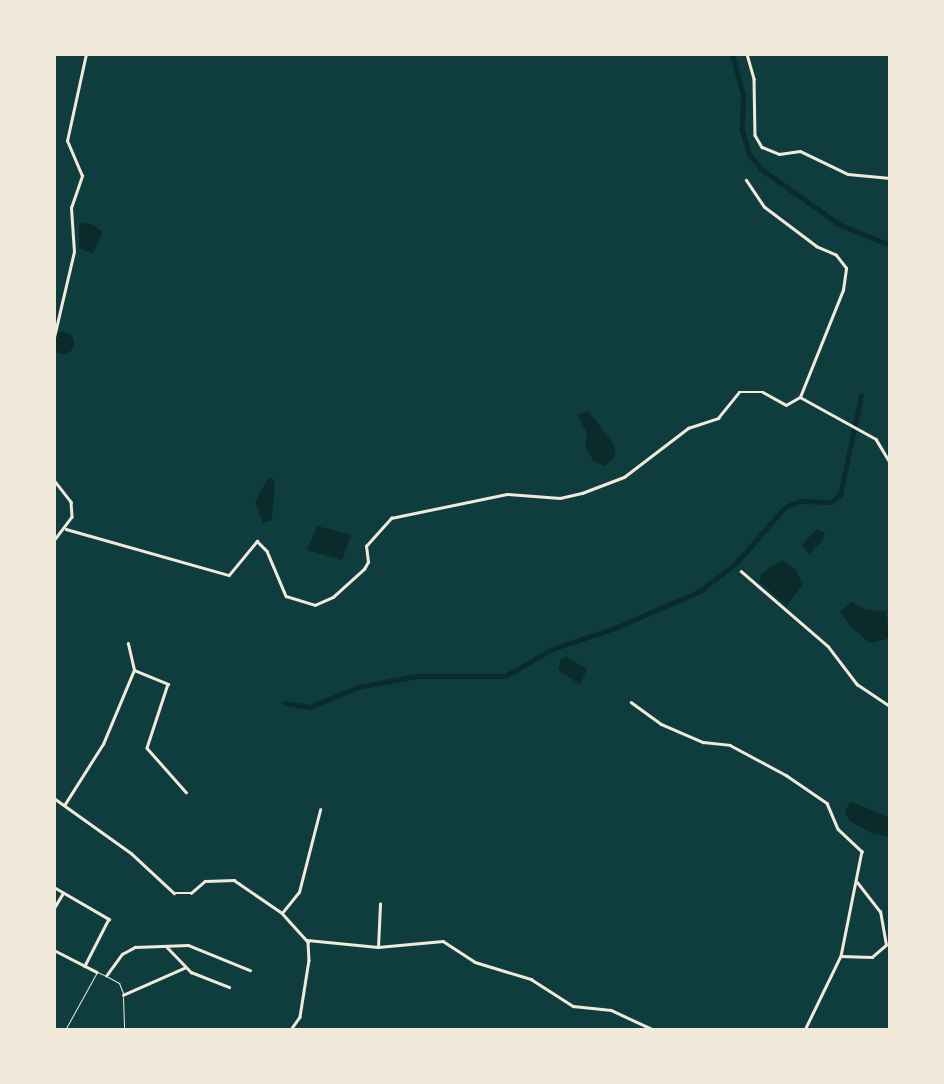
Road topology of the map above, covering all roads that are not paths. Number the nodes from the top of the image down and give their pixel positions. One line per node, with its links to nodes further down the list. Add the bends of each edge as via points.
1 (86, 54): 5 (street, via 66,141 82,176 71,208 74,252)
2 (747, 54): 3 (street, via 754,79 755,135 762,148 779,154 800,152 848,174)
3 (890, 178)
4 (746, 180): 6 (street, via 764,207 817,247 836,255 846,268 842,290)
5 (54, 337)
6 (800, 397): 7 (street, via 864,431 879,442); 9 (street, via 786,405 763,392 739,392 718,418 688,428 624,477 582,493 560,498 507,494 391,517 366,546 364,569 333,597 315,605 286,596 267,551 257,541 229,575)
7 (890, 462)
8 (54, 480): 9 (street, via 71,502 72,517)
9 (66, 528): 10 (street)
10 (54, 541)
11 (741, 571): 15 (street, via 828,646 857,684)
12 (128, 644): 13 (street)
13 (134, 670): 16 (street, via 169,686 147,748); 18 (street, via 103,744)
14 (631, 702): 20 (street, via 696,740 745,752 824,800 838,830 862,852)
15 (890, 706)
16 (186, 792)
17 (54, 798): 18 (street)
18 (65, 804): 25 (street, via 131,853 174,893 191,893 205,881 234,880)
19 (320, 810): 25 (street, via 299,892)
20 (857, 883): 27 (street, via 880,912); 31 (street)
21 (54, 887): 22 (street)
22 (63, 893): 24 (street); 32 (street, via 109,919)
23 (380, 904): 29 (street)
24 (54, 908)
25 (282, 913): 26 (street)
26 (307, 940): 29 (street); 41 (street, via 306,985 300,1017)
27 (888, 944): 31 (street, via 872,957)
28 (167, 947): 33 (street); 34 (street, via 201,947); 36 (street, via 135,947 122,954)
29 (378, 947): 42 (street, via 408,947 434,940 448,943 475,962 531,979 573,1006 611,1010)
30 (54, 950): 32 (street)
31 (841, 956): 43 (street)
32 (86, 966): 35 (street)
33 (185, 968): 37 (street); 38 (street)
34 (250, 970)
35 (97, 972): 36 (lane); 39 (lane)
36 (106, 976): 38 (lane, via 119,983)
37 (229, 987)
38 (123, 995): 40 (lane)
39 (65, 1030)
40 (124, 1030)
41 (291, 1030)
42 (654, 1030)
43 (805, 1030)

